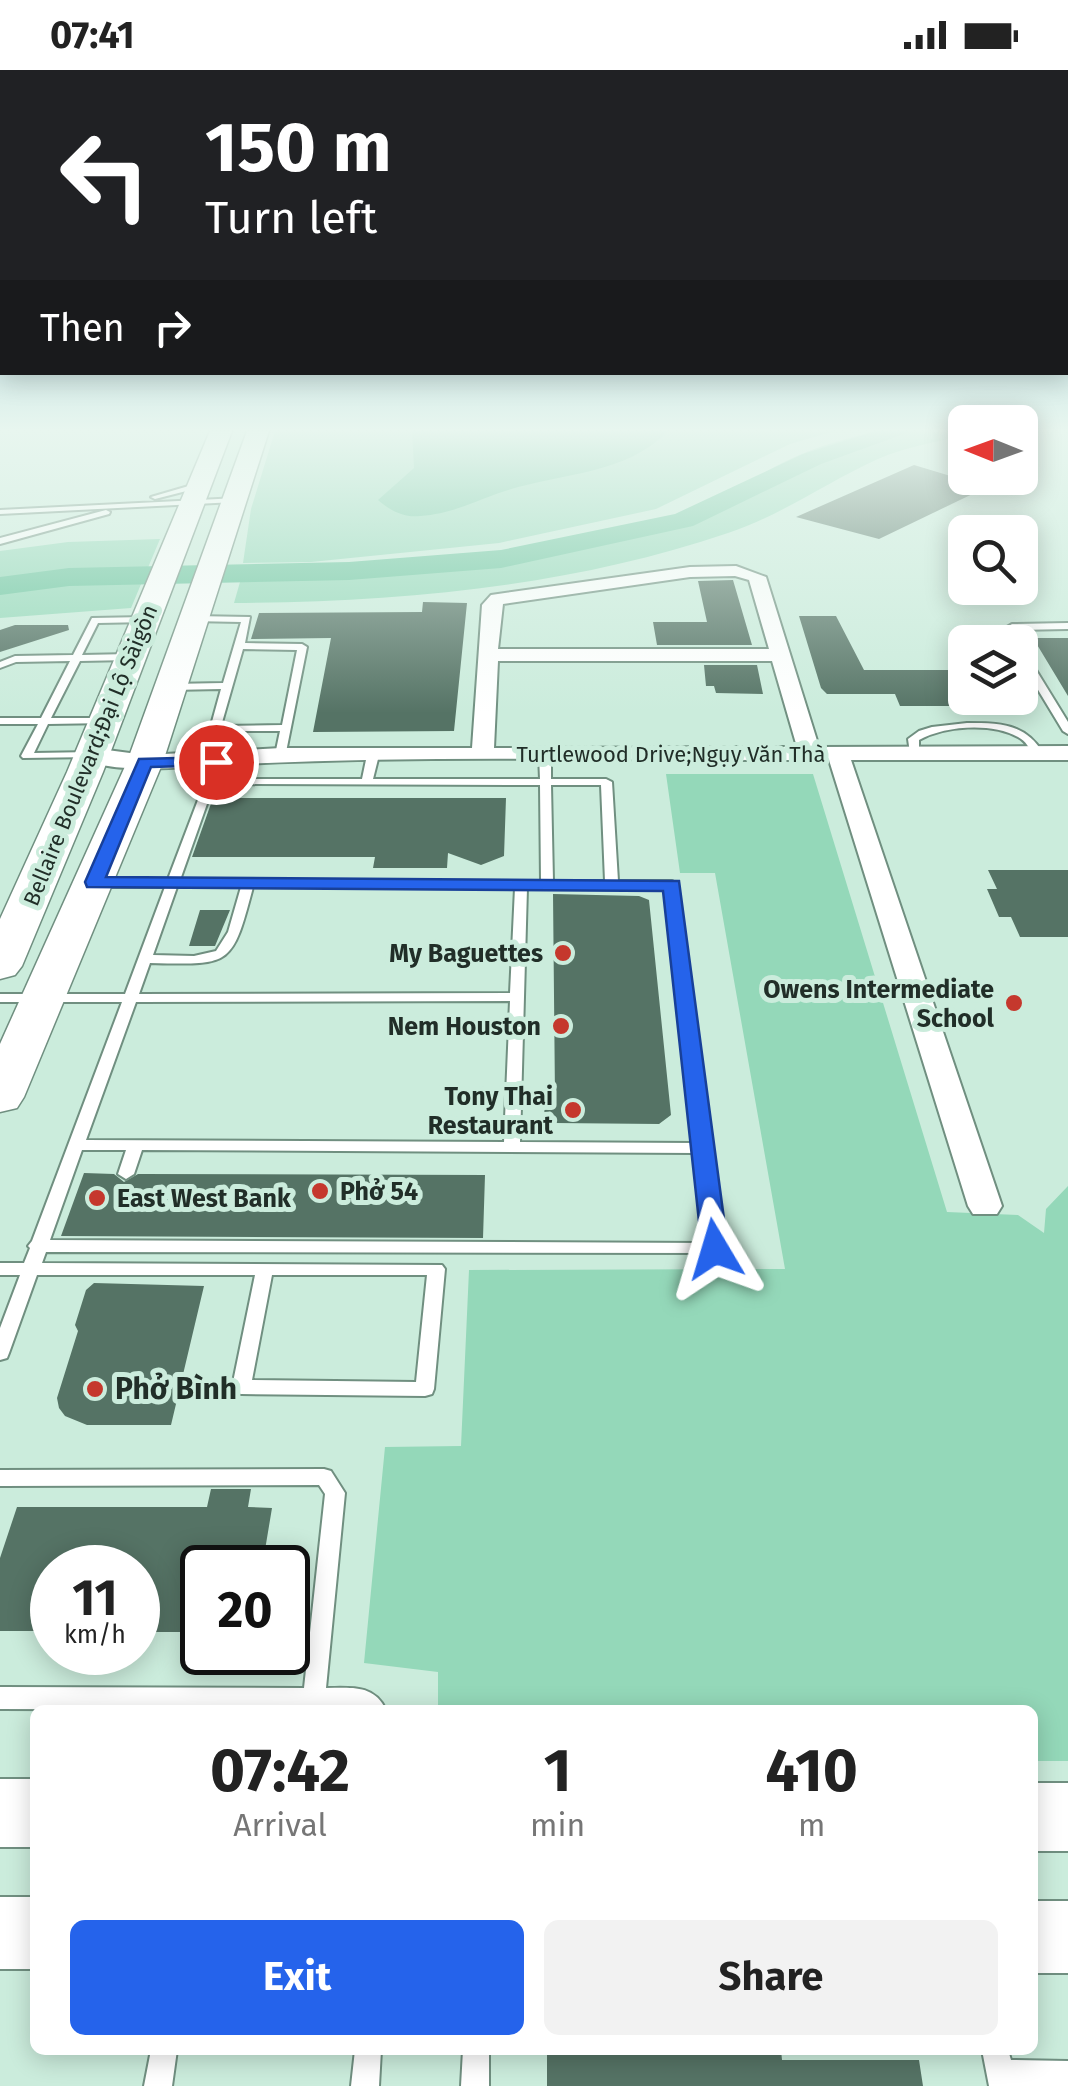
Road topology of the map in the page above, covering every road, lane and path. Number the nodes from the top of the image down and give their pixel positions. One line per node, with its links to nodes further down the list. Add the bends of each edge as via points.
1 (59, 525): 4 (lane)
2 (183, 525): 5 (main road, Bellaire Boulevard;Đại Lộ Sàigòn)
3 (227, 525): 6 (main road, Bellaire Boulevard;Đại Lộ Sàigòn)
4 (0, 541)
5 (150, 607): 6 (main road); 12 (main road, Bellaire Boulevard;Đại Lộ Sàigòn); 13 (lane, via 95,620)
6 (198, 607): 9 (lane, via 246,619); 17 (main road, Bellaire Boulevard;Đại Lộ Sàigòn)
7 (1068, 626): 8 (lane)
8 (1038, 627)
9 (239, 646): 16 (lane); 20 (lane, via 302,647)
10 (782, 654): 11 (street); 11 (street, via 757,577 710,571 497,600 491,605); 23 (street)
11 (488, 655): 26 (street)
12 (130, 657): 13 (lane); 22 (main road, Bellaire Boulevard;Đại Lộ Sàigòn)
13 (76, 658): 14 (lane); 19 (lane)
14 (0, 664)
15 (1038, 682): 21 (lane)
16 (228, 686): 17 (lane); 20 (lane, via 215,729)
17 (171, 687): 24 (main road, Bellaire Boulevard;Đại Lộ Sàigòn)
18 (0, 721): 19 (lane)
19 (44, 721): 22 (lane); 22 (lane, via 27,756)
20 (286, 728): 29 (lane)
21 (1068, 731)
22 (98, 738): 24 (street, Turtlewood Drive;Ngụy Văn Thà); 39 (main road, Bellaire Boulevard;Đại Lộ Sàigòn)
23 (818, 747): 27 (street, Turtlewood Drive;Ngụy Văn Thà); 28 (street, Turtlewood Drive;Ngụy Văn Thà); 49 (street)
24 (148, 754): 29 (street, Turtlewood Drive;Ngụy Văn Thà, via 216,762); 32 (main road, Bellaire Boulevard;Đại Lộ Sàigòn)
25 (372, 754): 26 (street, Turtlewood Drive;Ngụy Văn Thà); 29 (street, Turtlewood Drive;Ngụy Văn Thà); 30 (lane)
26 (482, 754): 27 (street, Turtlewood Drive;Ngụy Văn Thà)
27 (545, 754): 31 (lane)
28 (1068, 754)
29 (278, 755)
30 (367, 782): 31 (lane); 33 (lane, via 210,781)
31 (545, 782): 36 (lane); 37 (lane, via 606,782)
32 (94, 882): 33 (lane); 41 (main road, Bellaire Boulevard;Đại Lộ Sàigòn)
33 (172, 883): 34 (lane); 38 (lane)
34 (248, 883): 35 (lane); 38 (lane, via 224,955)
35 (521, 884): 36 (lane); 40 (lane)
36 (547, 884): 37 (lane)
37 (612, 885): 47 (lane, via 672,885)
38 (144, 959): 42 (lane)
39 (0, 966)
40 (517, 997): 42 (lane); 46 (lane)
41 (22, 998): 42 (lane); 43 (main road, Bellaire Boulevard;Đại Lộ Sàigòn)
42 (130, 998): 44 (lane)
43 (0, 1098)
44 (75, 1145): 45 (lane); 50 (lane)
45 (135, 1146): 46 (lane); 48 (lane)
46 (512, 1147): 47 (lane)
47 (703, 1148): 52 (lane, via 715,1249)
48 (126, 1174)
49 (985, 1206)
50 (47, 1222): 51 (lane); 52 (lane)
51 (66, 1222)
52 (37, 1246): 54 (lane)
53 (0, 1269): 54 (lane)
54 (29, 1269): 55 (lane); 56 (lane)
55 (265, 1269): 55 (lane, via 241,1387 425,1389 436,1269)
56 (0, 1353)
57 (0, 1478): 59 (lane, via 324,1477 335,1493 334,1519)
58 (0, 1698): 59 (lane)
59 (314, 1699): 60 (lane)
60 (369, 1705)
61 (0, 1813): 62 (main road)
62 (30, 1813)
63 (1038, 1817): 64 (main road)
64 (1068, 1817)
65 (0, 1933): 66 (main road)
66 (30, 1933)
67 (1038, 1937): 68 (main road)
68 (1068, 1937)
69 (163, 2055): 74 (lane)
70 (368, 2055): 75 (lane)
71 (476, 2055): 76 (lane)
72 (999, 2070): 73 (lane)
73 (1068, 2076)
74 (158, 2086)
75 (365, 2086)
76 (474, 2086)

